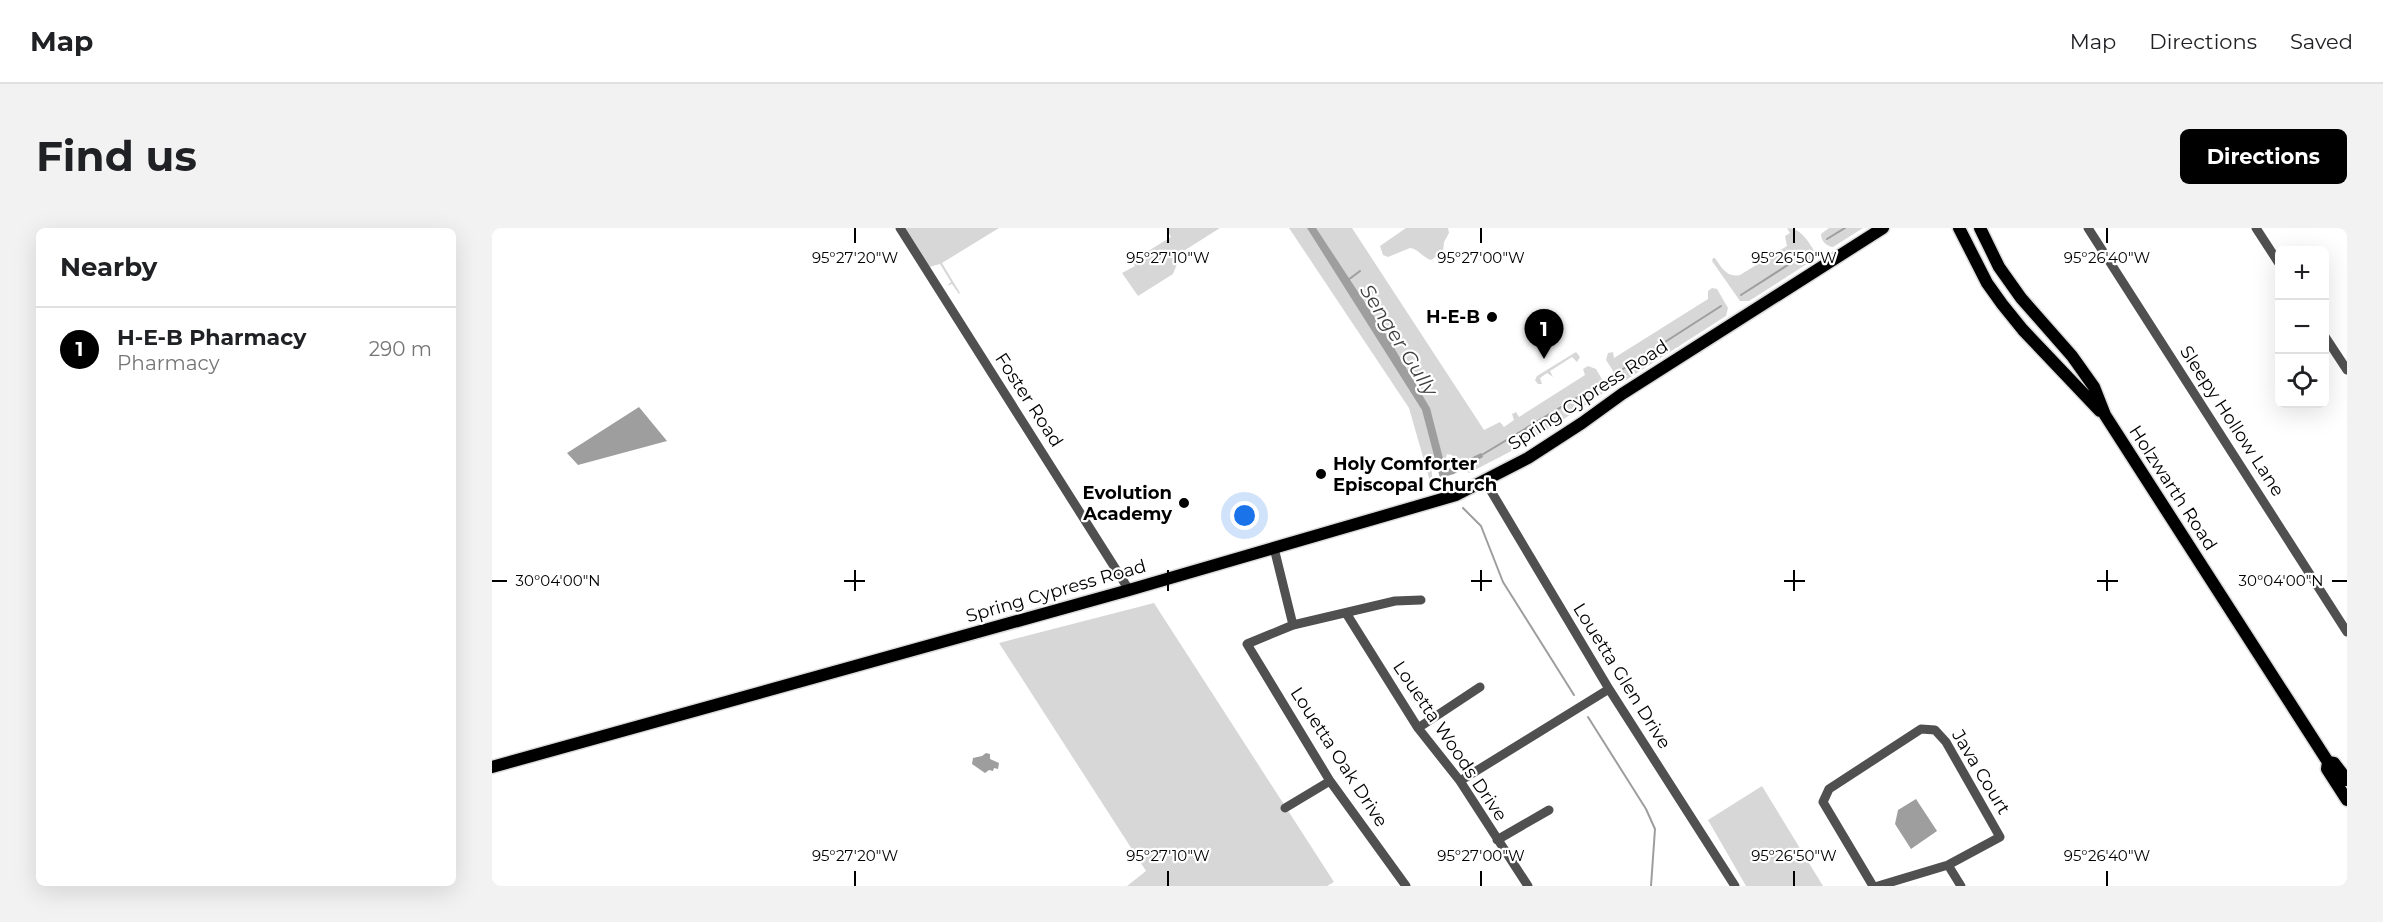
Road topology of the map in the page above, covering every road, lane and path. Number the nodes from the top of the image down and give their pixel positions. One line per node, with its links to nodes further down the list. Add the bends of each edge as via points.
1 (900, 228): 13 (street, Foster Road)
2 (1883, 228): 11 (main road, Spring Cypress Road, via 1528,458)
3 (1959, 228): 10 (main road, Holzwarth Road, via 1987,283 2022,330)
4 (1980, 228): 10 (main road, Holzwarth Road, via 1999,267 2021,298 2094,387)
5 (2088, 228): 17 (street, Sleepy Hollow Lane)
6 (2256, 228): 7 (street)
7 (2275, 257)
8 (2329, 341): 9 (street)
9 (2347, 370)
10 (2105, 415): 21 (main road, Holzwarth Road)
11 (1485, 481): 12 (main road, Spring Cypress Road, via 1413,509); 19 (street, Louetta Glen Drive)
12 (1274, 548): 13 (main road, Spring Cypress Road); 16 (street)
13 (1129, 590): 22 (main road, Spring Cypress Road)
14 (1421, 600): 15 (street, via 1395,601)
15 (1346, 613): 16 (street); 20 (street, Louetta Woods Drive)
16 (1293, 625): 24 (street, Louetta Oak Drive, via 1247,644)
17 (2347, 632)
18 (1480, 687): 20 (street)
19 (1609, 689): 25 (street); 33 (street, Louetta Glen Drive)
20 (1418, 728): 25 (street, Louetta Woods Drive)
21 (2328, 762): 23 (main road, Holzwarth Road, via 2334,763); 26 (main road, Holzwarth Road, via 2327,769)
22 (492, 767)
23 (2347, 780)
24 (1330, 781): 27 (street); 31 (street, Louetta Oak Drive)
25 (1460, 781): 29 (street, Louetta Woods Drive)
26 (2347, 800)
27 (1285, 808)
28 (1549, 810): 29 (street)
29 (1497, 840): 32 (street, Louetta Woods Drive)
30 (1948, 865): 34 (street, Java Court, via 2000,837 1946,741 1935,730 1922,729 1829,789 1823,802); 35 (street); 36 (street)
31 (1406, 886)
32 (1528, 886)
33 (1735, 886)
34 (1873, 886)
35 (1878, 886)
36 (1961, 886)

